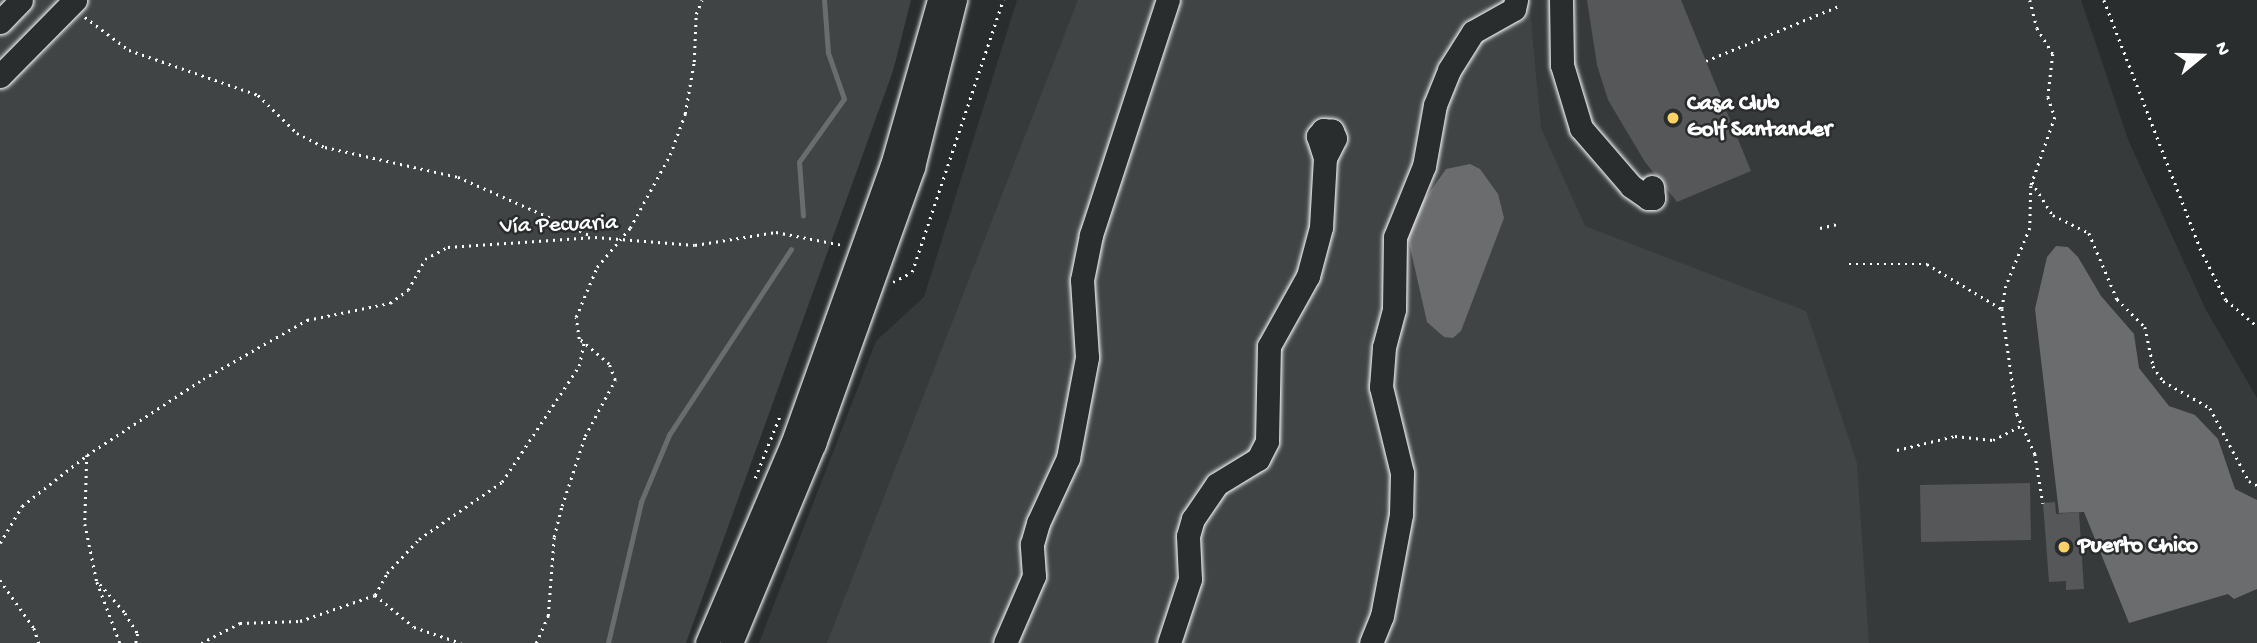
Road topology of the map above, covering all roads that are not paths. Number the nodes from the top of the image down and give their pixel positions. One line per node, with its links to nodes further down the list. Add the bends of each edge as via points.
1 (22, 0): 8 (street)
2 (939, 0): 12 (street, via 892,165)
3 (955, 0): 12 (street, via 913,167)
4 (1168, 0): 15 (street, via 1091,235 1082,280 1087,357 1068,458 1038,523 1032,544 1034,576)
5 (1516, 0): 17 (street, via 1514,9 1473,32 1449,70 1435,105 1424,166 1395,237 1394,309 1384,347 1381,387 1402,473 1401,514 1382,616)
6 (1561, 0): 11 (street, via 1562,65 1581,128 1631,186 1648,198 1653,198)
7 (79, 7): 9 (street)
8 (0, 22)
9 (0, 76)
10 (1325, 158): 16 (street, via 1321,227 1308,276 1273,331 1269,346 1267,441 1258,459 1217,484 1193,519 1190,579)
11 (1652, 187)
12 (858, 246): 13 (street, via 792,444); 14 (street, via 814,444)
13 (708, 643)
14 (731, 643)
15 (1005, 643)
16 (1169, 643)
17 (1371, 643)

